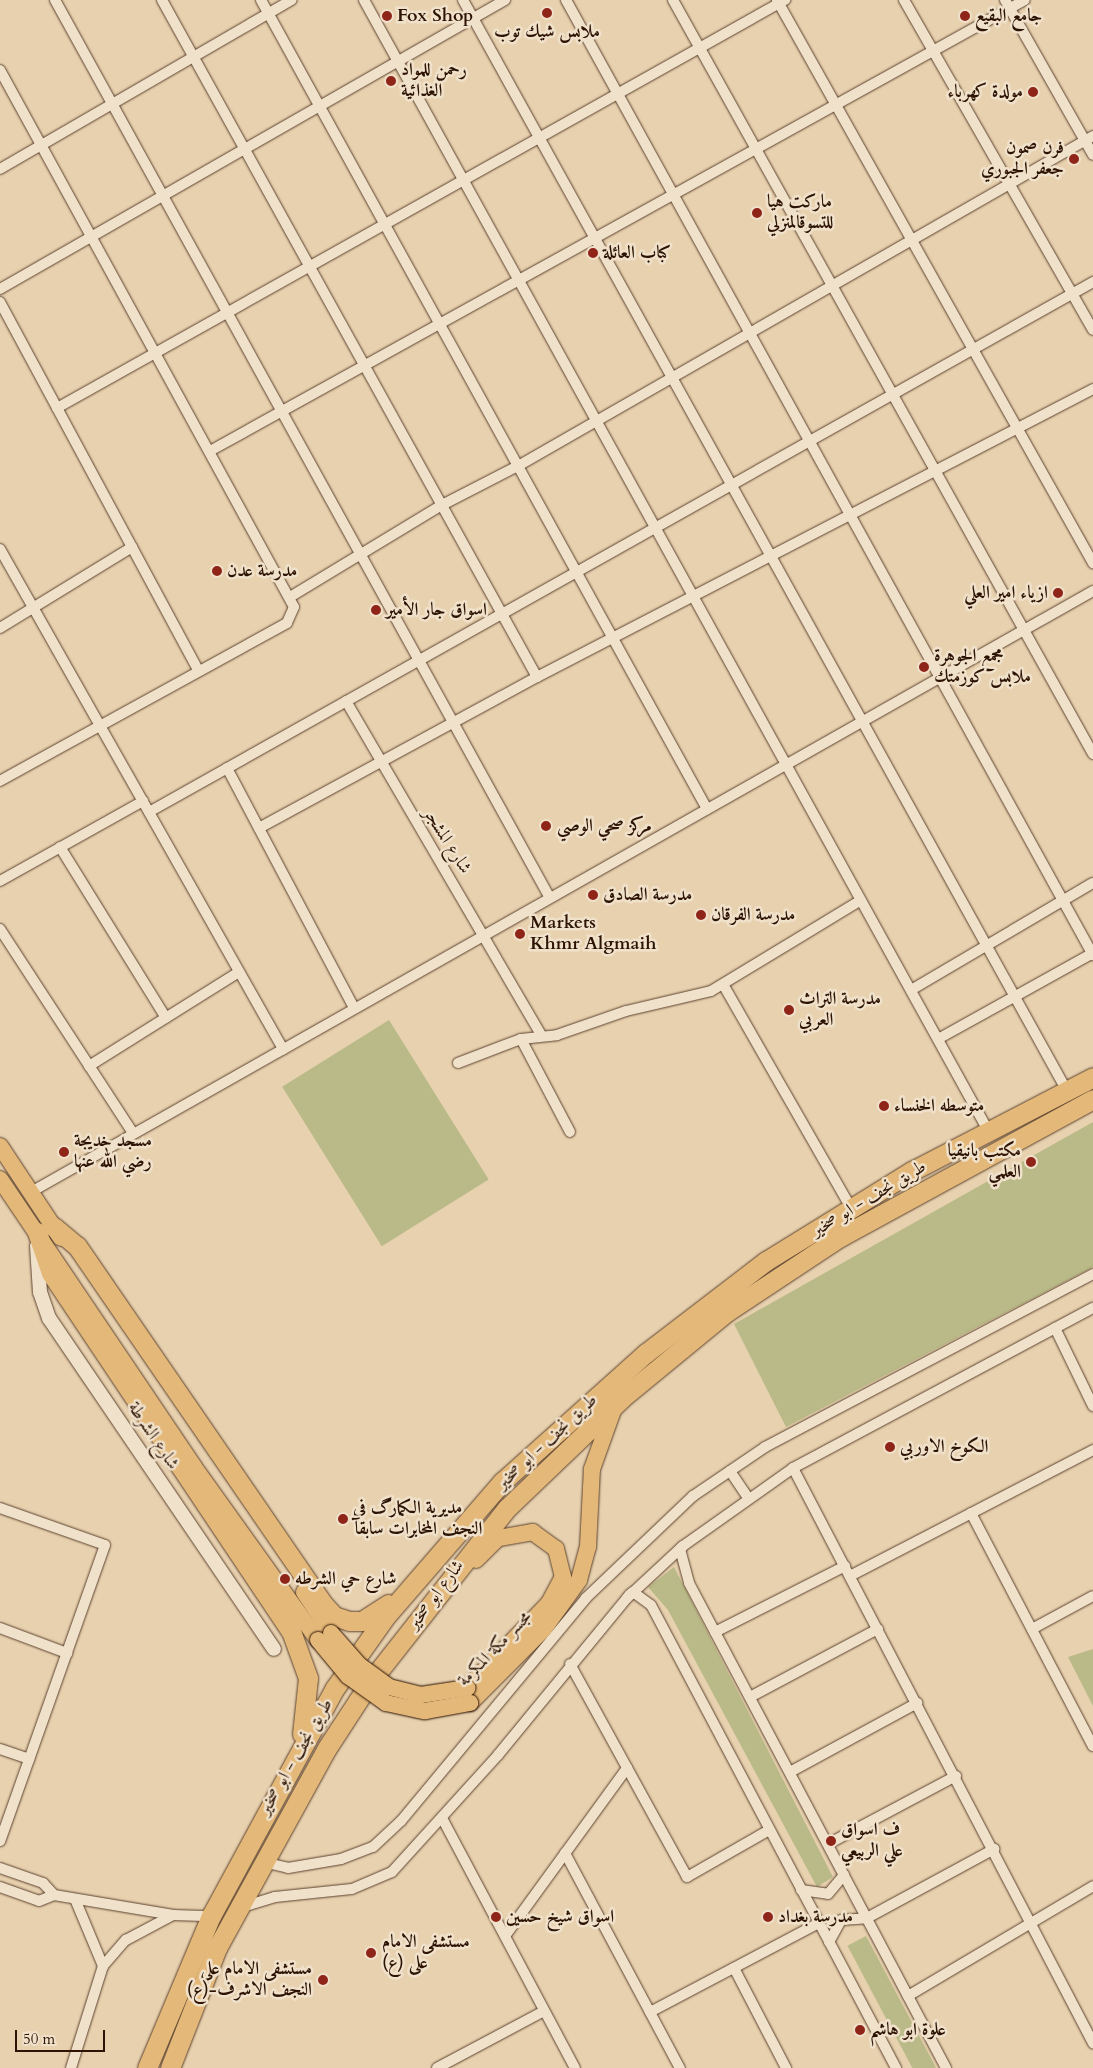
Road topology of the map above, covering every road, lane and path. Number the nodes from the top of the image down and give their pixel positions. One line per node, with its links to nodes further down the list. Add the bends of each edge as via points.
1 (56, 0): 22 (street)
2 (162, 0): 18 (street)
3 (261, 0): 14 (street)
4 (292, 0): 14 (street)
5 (364, 0): 19 (street)
6 (463, 0): 15 (street)
7 (505, 0): 15 (street)
8 (566, 0): 21 (street)
9 (673, 0): 16 (street)
10 (904, 0): 17 (street)
11 (1025, 0): 13 (street)
12 (781, 1): 16 (street); 23 (street)
13 (1007, 4): 17 (street); 26 (street)
14 (269, 14): 18 (street); 24 (street)
15 (473, 18): 19 (street); 25 (street)
16 (700, 48): 21 (street); 29 (street)
17 (933, 51): 23 (street); 33 (street)
18 (194, 58): 22 (street); 28 (street)
19 (398, 61): 24 (street); 32 (street)
20 (0, 70): 27 (street)
21 (618, 94): 25 (street); 34 (street)
22 (113, 104): 27 (street); 35 (street)
23 (836, 104): 29 (street); 39 (street)
24 (320, 106): 28 (street); 36 (street)
25 (540, 138): 32 (street); 38 (street)
26 (1089, 138): 30 (street); 33 (street)
27 (42, 145): 31 (street); 37 (street)
28 (244, 149): 35 (street); 40 (street)
29 (756, 149): 34 (street); 43 (street)
30 (1093, 155)
31 (0, 170)
32 (464, 180): 36 (street); 41 (street)
33 (1009, 184): 39 (street); 45 (street)
34 (674, 194): 38 (street); 50 (street)
35 (163, 196): 37 (street); 47 (street)
36 (385, 224): 40 (street); 48 (street)
37 (92, 236): 44 (street); 52 (street)
38 (595, 238): 41 (street); 54 (street)
39 (912, 240): 43 (street); 51 (street)
40 (310, 267): 47 (street); 53 (street)
41 (519, 280): 48 (street); 59 (street)
42 (1093, 282): 45 (street)
43 (832, 286): 50 (street); 56 (street)
44 (0, 289)
45 (1072, 294): 49 (street); 51 (street)
46 (0, 302): 57 (street)
47 (228, 312): 52 (street); 58 (street)
48 (440, 324): 53 (street); 63 (street)
49 (1093, 330)
50 (750, 333): 54 (street); 61 (street)
51 (973, 349): 56 (street); 60 (street)
52 (156, 353): 57 (street); 62 (street)
53 (364, 365): 58 (street); 66 (street)
54 (672, 378): 59 (street); 65 (street)
55 (1093, 390): 60 (street)
56 (893, 394): 61 (street); 64 (street)
57 (57, 408): 69 (street)
58 (282, 411): 62 (street); 71 (street)
59 (597, 421): 63 (street); 68 (street)
60 (1018, 429): 64 (street); 73 (street)
61 (810, 441): 65 (street); 67 (street)
62 (210, 451): 76 (street)
63 (518, 466): 66 (street); 74 (street)
64 (936, 472): 67 (street); 81 (street)
65 (732, 485): 68 (street); 72 (street)
66 (442, 505): 71 (street); 79 (street)
67 (851, 517): 72 (street); 86 (street)
68 (656, 528): 74 (street); 77 (street)
69 (132, 547): 78 (street); 84 (street)
70 (0, 549): 78 (street)
71 (362, 556): 76 (street); 83 (street)
72 (772, 558): 77 (street); 88 (street)
73 (1093, 563)
74 (576, 572): 79 (street); 82 (street)
75 (1093, 591): 81 (street)
76 (290, 597): 84 (street, via 294,607 287,623)
77 (695, 599): 82 (street); 93 (street)
78 (33, 608): 80 (street); 89 (street)
79 (502, 614): 83 (street); 85 (street)
80 (0, 628)
81 (1024, 630): 86 (street); 91 (street)
82 (614, 641): 85 (street); 97 (street)
83 (420, 660): 87 (street); 90 (street)
84 (198, 670): 89 (street)
85 (537, 677): 90 (street)
86 (940, 678): 88 (street); 105 (street)
87 (346, 701): 92 (street, شارع المشجر); 94 (street)
88 (862, 721): 93 (street); 108 (street)
89 (100, 725): 95 (street); 96 (street)
90 (455, 725): 92 (street); 103 (street)
91 (1093, 754)
92 (380, 764): 99 (street); 107 (street, شارع المشجر)
93 (786, 764): 97 (street); 104 (street)
94 (227, 768): 98 (street); 99 (street)
95 (0, 781)
96 (143, 801): 98 (street); 100 (street)
97 (707, 809): 103 (street)
98 (149, 812): 110 (street)
99 (259, 828): 114 (street)
100 (60, 847): 101 (street); 115 (street)
101 (0, 881)
102 (1093, 883): 105 (street)
103 (550, 898): 107 (street)
104 (861, 900): 111 (street); 112 (street)
105 (1063, 900): 108 (street); 109 (street)
106 (0, 929): 121 (street)
107 (485, 935): 114 (street); 116 (street, شارع المشجر)
108 (987, 946): 112 (street); 113 (street)
109 (1093, 953): 113 (street)
110 (239, 972): 115 (street); 119 (street)
111 (724, 986): 116 (street); 134 (street)
112 (911, 990): 118 (street)
113 (1015, 996): 118 (street); 123 (street)
114 (354, 1008): 119 (street)
115 (166, 1018): 121 (street)
116 (542, 1036): 117 (street)
117 (521, 1039): 120 (street); 125 (street)
118 (938, 1039): 126 (street)
119 (282, 1049): 127 (street)
120 (458, 1063)
121 (89, 1066): 127 (street)
122 (1093, 1078): 123 (highway, طريق نجف - ابو صخير)
123 (1067, 1091): 126 (highway, طريق نجف - ابو صخير)
124 (1093, 1099): 132 (highway, طريق نجف - ابو صخير)
125 (570, 1132)
126 (989, 1132): 129 (highway, طريق نجف - ابو صخير)
127 (133, 1133): 131 (street)
128 (0, 1146): 131 (main road)
129 (912, 1171): 132 (highway, via 914,1184); 133 (highway, طريق نجف - ابو صخير)
130 (0, 1180): 136 (main road, شارع الشرطة)
131 (31, 1192): 136 (main road)
132 (924, 1192): 135 (highway, طريق نجف - ابو صخير)
133 (872, 1194): 134 (highway, طريق نجف - ابو صخير); 135 (highway, via 882,1201)
134 (851, 1208): 152 (highway, طريق نجف - ابو صخير, via 766,1260 646,1353 537,1448)
135 (883, 1213): 139 (highway, طريق نجف - ابو صخير)
136 (45, 1230): 144 (main road, شارع الشرطة); 152 (highway, via 77,1246 334,1616 362,1621); 161 (main road, مجسر مكة المكرمة, via 209,1454); 162 (street, شارع الشرطة, via 40,1292 49,1318); 174 (highway, via 51,1273 273,1601 299,1647 308,1678 307,1714)
137 (1093, 1274): 146 (street, via 766,1447)
138 (1093, 1308): 140 (street)
139 (728, 1311): 141 (highway, شارع ابو صخير)
140 (1055, 1328): 142 (street); 145 (street)
141 (622, 1398): 156 (highway, شارع ابو صخير, via 507,1508); 166 (main road, مجسر مكة المكرمة, via 609,1416 592,1469 588,1547 579,1580 543,1630)
142 (1093, 1406)
143 (1093, 1450): 149 (street)
144 (194, 1467): 161 (main road, مجسر مكة المكرمة)
145 (793, 1468): 147 (street); 151 (street)
146 (730, 1471): 147 (street); 182 (street, via 667,1518 613,1569 383,1840 340,1860 281,1869)
147 (747, 1496): 150 (street)
148 (0, 1508): 163 (street, via 105,1545)
149 (971, 1513): 153 (street); 159 (street)
150 (683, 1546): 155 (street); 160 (street, via 685,1571)
151 (845, 1566): 153 (street); 160 (street)
152 (422, 1573): 164 (highway, طريق نجف - ابو صخير)
153 (850, 1576): 158 (street)
154 (1093, 1596): 159 (street)
155 (626, 1598): 165 (street); 177 (street, via 633,1592 651,1606)
156 (422, 1614): 166 (main road, مجسر مكة المكرمة, via 449,1592 498,1538 533,1532 556,1549 563,1577 559,1590); 182 (highway, شارع ابو صخير, via 327,1748)
157 (0, 1628): 163 (street)
158 (878, 1629): 167 (street); 168 (street)
159 (1032, 1629): 169 (street)
160 (715, 1632): 167 (street)
161 (325, 1636): 164 (main road, مجسر مكة المكرمة, bridge); 166 (main road, مجسر مكة المكرمة, bridge, via 348,1676 386,1703 425,1710)
162 (274, 1649)
163 (67, 1653): 171 (street)
164 (354, 1660): 166 (main road, مجسر مكة المكرمة, bridge, via 377,1680 411,1694); 174 (highway, طريق نجف - ابو صخير)
165 (570, 1664): 172 (street); 176 (street)
166 (469, 1696)
167 (750, 1697): 173 (street)
168 (917, 1702): 173 (street); 175 (street)
169 (1093, 1746)
170 (0, 1749): 171 (street)
171 (29, 1759): 178 (street)
172 (627, 1768): 177 (street, via 687,1878); 181 (street)
173 (790, 1772): 179 (street)
174 (288, 1773): 192 (highway, طريق نجف - ابو صخير)
175 (956, 1776): 179 (street); 180 (street)
176 (442, 1818): 190 (street, via 402,1863 380,1879 352,1888 275,1898); 196 (street)
177 (769, 1830): 187 (street)
178 (0, 1841)
179 (828, 1844): 184 (street)
180 (994, 1849): 193 (street); 195 (street)
181 (565, 1853): 196 (street); 202 (street)
182 (263, 1862): 190 (highway, شارع ابو صخير)
183 (0, 1868): 188 (street, via 43,1883)
184 (844, 1875): 187 (street, via 828,1894); 193 (street)
185 (1093, 1886): 195 (street)
186 (0, 1887): 188 (street, via 39,1901)
187 (801, 1890): 194 (street)
188 (54, 1895): 189 (street)
189 (75, 1899): 191 (street); 198 (street)
190 (238, 1908): 206 (highway)
191 (173, 1915): 192 (street); 198 (street, via 126,1940)
192 (211, 1916): 205 (highway, طريق نجف - ابو صخير)
193 (867, 1918): 197 (street, via 841,1920); 200 (street)
194 (819, 1923): 197 (street); 199 (street)
195 (1034, 1925): 200 (street); 203 (street)
196 (505, 1936): 201 (street)
197 (829, 1942): 211 (street)
198 (103, 1966): 204 (street)
199 (734, 1968): 202 (street); 210 (street)
200 (908, 1996): 212 (street)
201 (544, 2011): 207 (street); 208 (street)
202 (650, 2012): 209 (street)
203 (1093, 2043)
204 (71, 2068)
205 (147, 2068)
206 (170, 2068)
207 (437, 2068)
208 (575, 2068)
209 (680, 2068)
210 (786, 2068)
211 (896, 2068)
212 (946, 2068)

